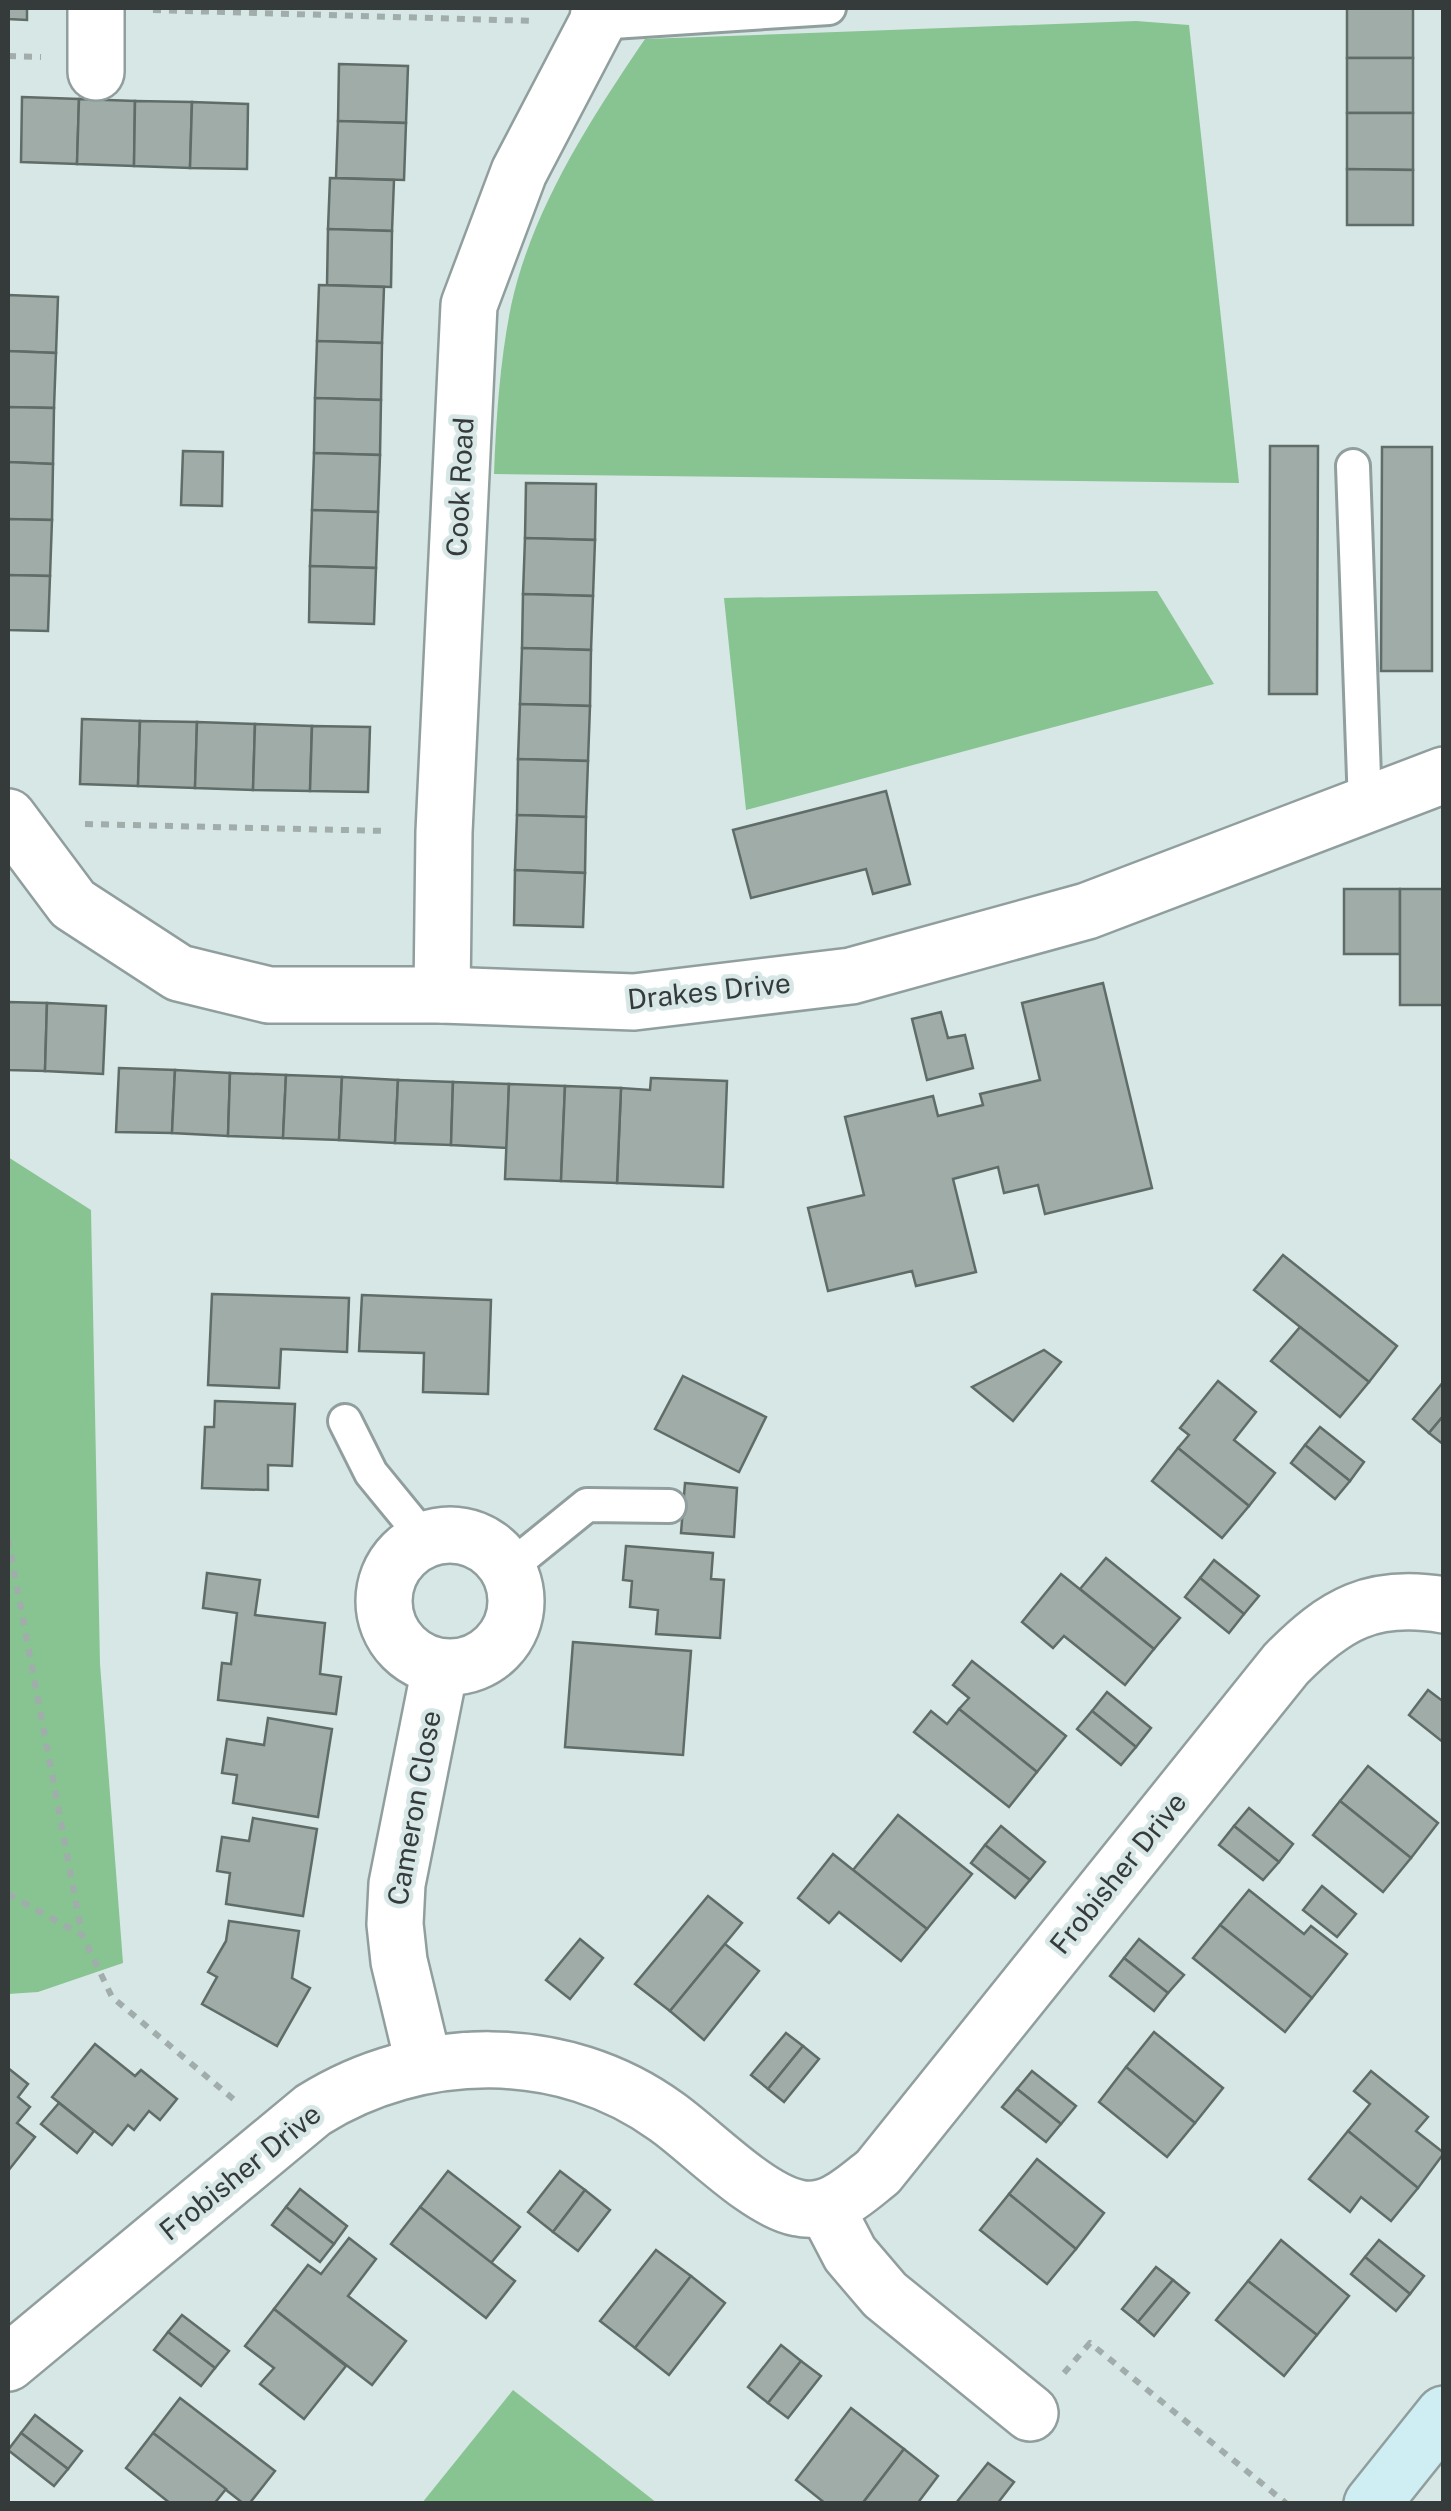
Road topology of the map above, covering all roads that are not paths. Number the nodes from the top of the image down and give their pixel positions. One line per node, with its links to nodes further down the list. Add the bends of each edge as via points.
1 (96, 8): 4 (street)
2 (829, 8): 3 (lane)
3 (599, 15): 9 (street, Cook Road, via 520,172 469,306)
4 (96, 72)
5 (1353, 466): 7 (lane)
6 (1444, 776): 7 (street, Drakes Drive)
7 (1365, 806): 9 (street, Drakes Drive, via 1088,911 852,976 634,1002)
8 (9, 820): 9 (street, Drakes Drive, via 72,904 179,973 269,995)
9 (442, 995)
10 (345, 1421): 12 (lane, via 371,1472)
11 (668, 1506): 13 (lane, via 587,1504)
12 (425, 1540): 13 (street, via 472,1538); 15 (street, via 392,1567 384,1609 402,1648)
13 (508, 1569): 15 (street, via 516,1588 511,1630 482,1660)
14 (1444, 1605): 17 (street, Frobisher Drive, via 1366,1606 1317,1633 878,2172)
15 (440, 1668): 16 (street, Cameron Close, via 395,1924)
16 (424, 2065): 17 (street, Frobisher Drive, via 511,2060 598,2079 664,2115 768,2196 802,2209); 18 (street, Frobisher Drive, via 340,2094 277,2138)
17 (826, 2208): 19 (street, via 850,2254 885,2295)
18 (8, 2363)
19 (1030, 2413)
20 (1444, 2414): 21 (street)
21 (1372, 2504)

